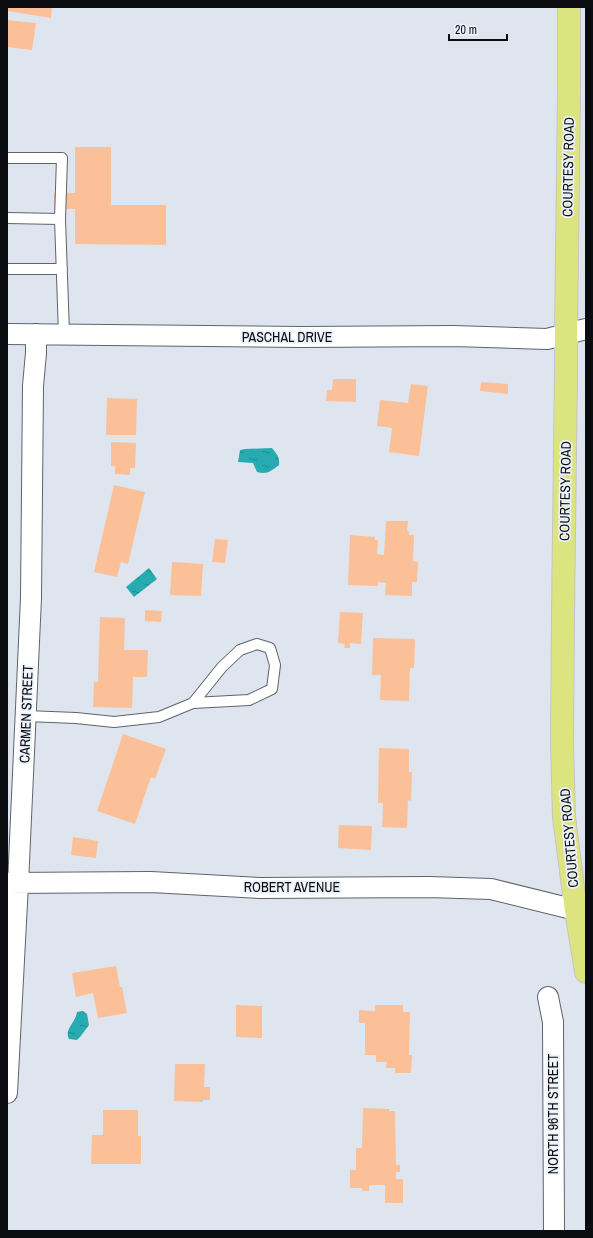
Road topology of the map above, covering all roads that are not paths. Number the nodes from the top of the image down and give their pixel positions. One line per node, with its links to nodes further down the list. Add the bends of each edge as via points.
1 (569, 7): 7 (main road, COURTESY ROAD)
2 (7, 158): 4 (lane, via 62,158)
3 (7, 218): 4 (lane)
4 (60, 219): 6 (lane)
5 (7, 269): 6 (lane)
6 (62, 269): 10 (lane)
7 (576, 332): 10 (street, PASCHAL DRIVE, via 547,339 453,336); 11 (street); 15 (main road, COURTESY ROAD, via 566,371 562,743 564,817)
8 (7, 334): 9 (street, PASCHAL DRIVE)
9 (36, 334): 10 (street, PASCHAL DRIVE); 13 (street, CARMEN STREET)
10 (64, 334)
11 (586, 346)
12 (193, 703): 12 (lane, via 249,700 272,689 275,665 270,648 257,644 240,650 222,667); 13 (lane, via 158,717 114,722)
13 (26, 716): 14 (street, CARMEN STREET)
14 (12, 883): 15 (street, ROBERT AVENUE, via 151,882 260,888 492,889); 18 (street, CARMEN STREET)
15 (576, 910): 16 (main road, COURTESY ROAD)
16 (586, 972)
17 (548, 997): 19 (street, NORTH 96TH STREET, via 553,1022)
18 (7, 1093)
19 (554, 1231)

